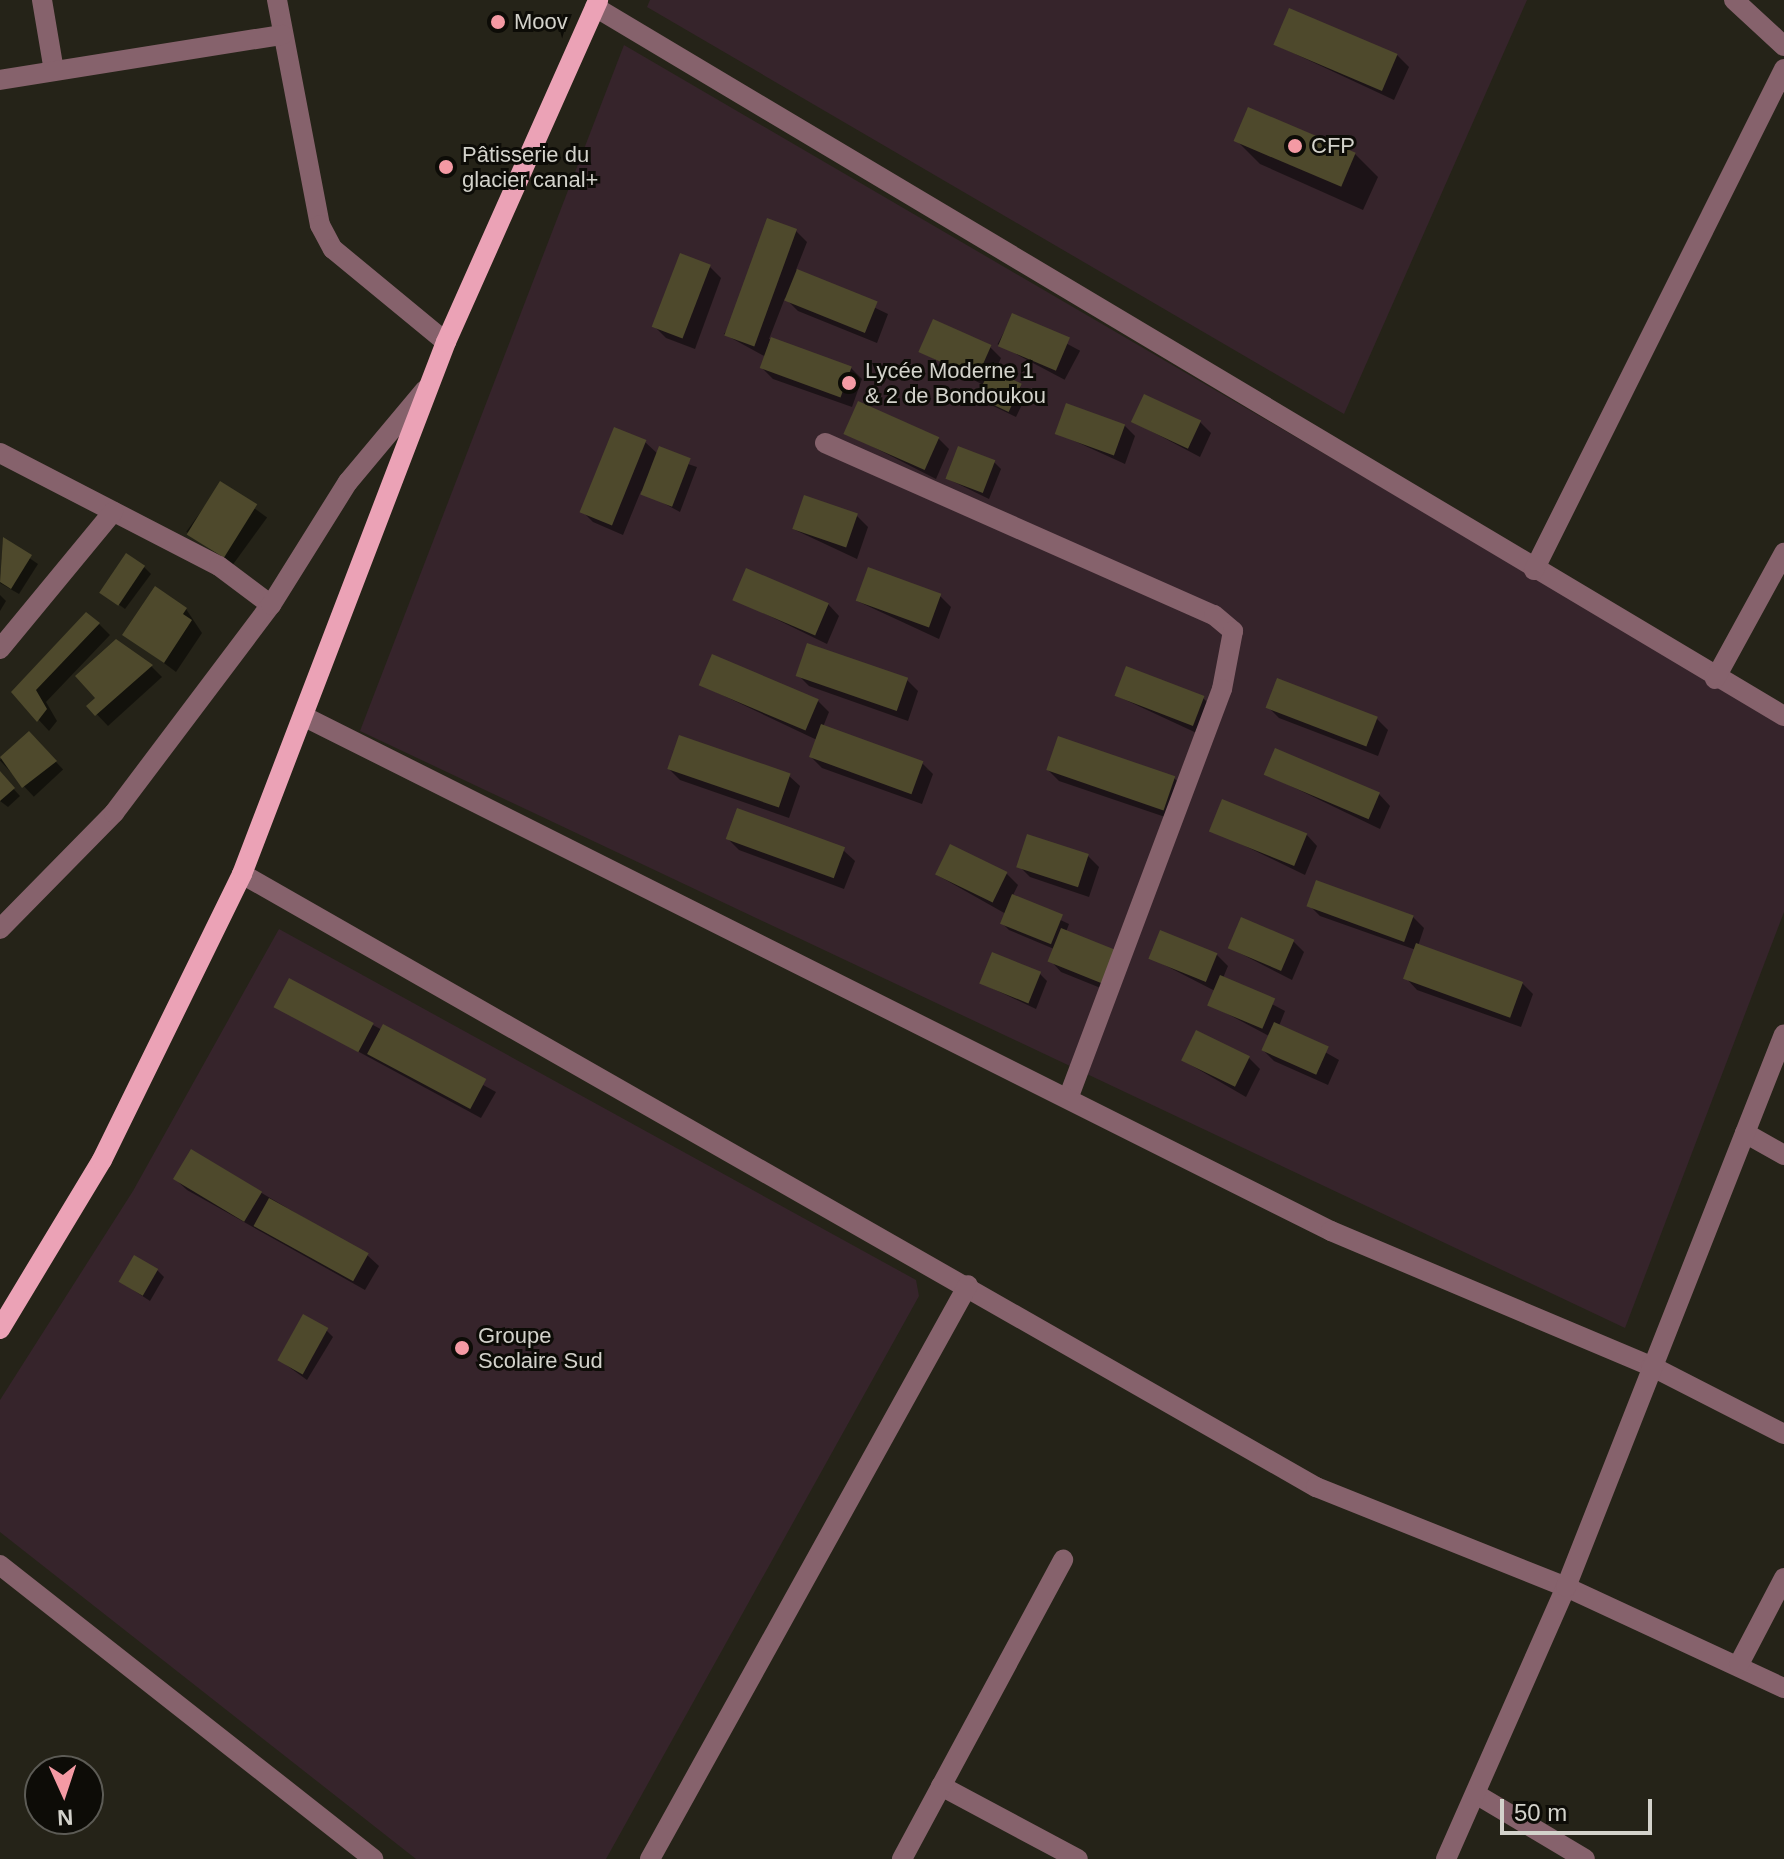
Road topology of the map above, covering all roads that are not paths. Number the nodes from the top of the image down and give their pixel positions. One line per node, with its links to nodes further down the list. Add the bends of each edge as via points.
1 (42, 0): 8 (street)
2 (277, 0): 5 (street)
3 (1734, 0): 6 (street)
4 (597, 3): 10 (main road); 16 (street)
5 (282, 35): 8 (street); 10 (street, via 320,225 333,249)
6 (1784, 46)
7 (1784, 69): 16 (street)
8 (54, 71): 9 (street)
9 (0, 80)
10 (446, 342): 11 (main road)
11 (430, 385): 17 (street, via 348,482); 20 (main road)
12 (825, 443): 25 (street, via 1214,615 1233,631 1222,689)
13 (0, 453): 14 (street)
14 (113, 512): 17 (street, via 219,566); 18 (street)
15 (1784, 553): 19 (street)
16 (1534, 570): 19 (street)
17 (271, 605): 23 (street, via 114,813)
18 (0, 649)
19 (1715, 679): 21 (street)
20 (303, 716): 22 (main road); 25 (street)
21 (1784, 716)
22 (242, 874): 28 (street); 29 (main road, via 129,1108)
23 (0, 929)
24 (1784, 1034): 26 (street)
25 (1069, 1097): 30 (street, via 1331,1231)
26 (1745, 1133): 27 (street); 30 (street)
27 (1784, 1155)
28 (968, 1285): 35 (street, via 1337,1498); 41 (street)
29 (0, 1329)
30 (1651, 1366): 31 (street); 35 (street)
31 (1784, 1434)
32 (1063, 1560): 38 (street)
33 (0, 1565): 40 (street)
34 (1784, 1578): 36 (street)
35 (1566, 1587): 36 (street); 39 (street)
36 (1739, 1664): 37 (street)
37 (1784, 1688)
38 (941, 1786): 42 (street); 43 (street)
39 (1479, 1796): 44 (street); 45 (street)
40 (373, 1859)
41 (650, 1859)
42 (902, 1859)
43 (1078, 1859)
44 (1446, 1859)
45 (1585, 1859)

